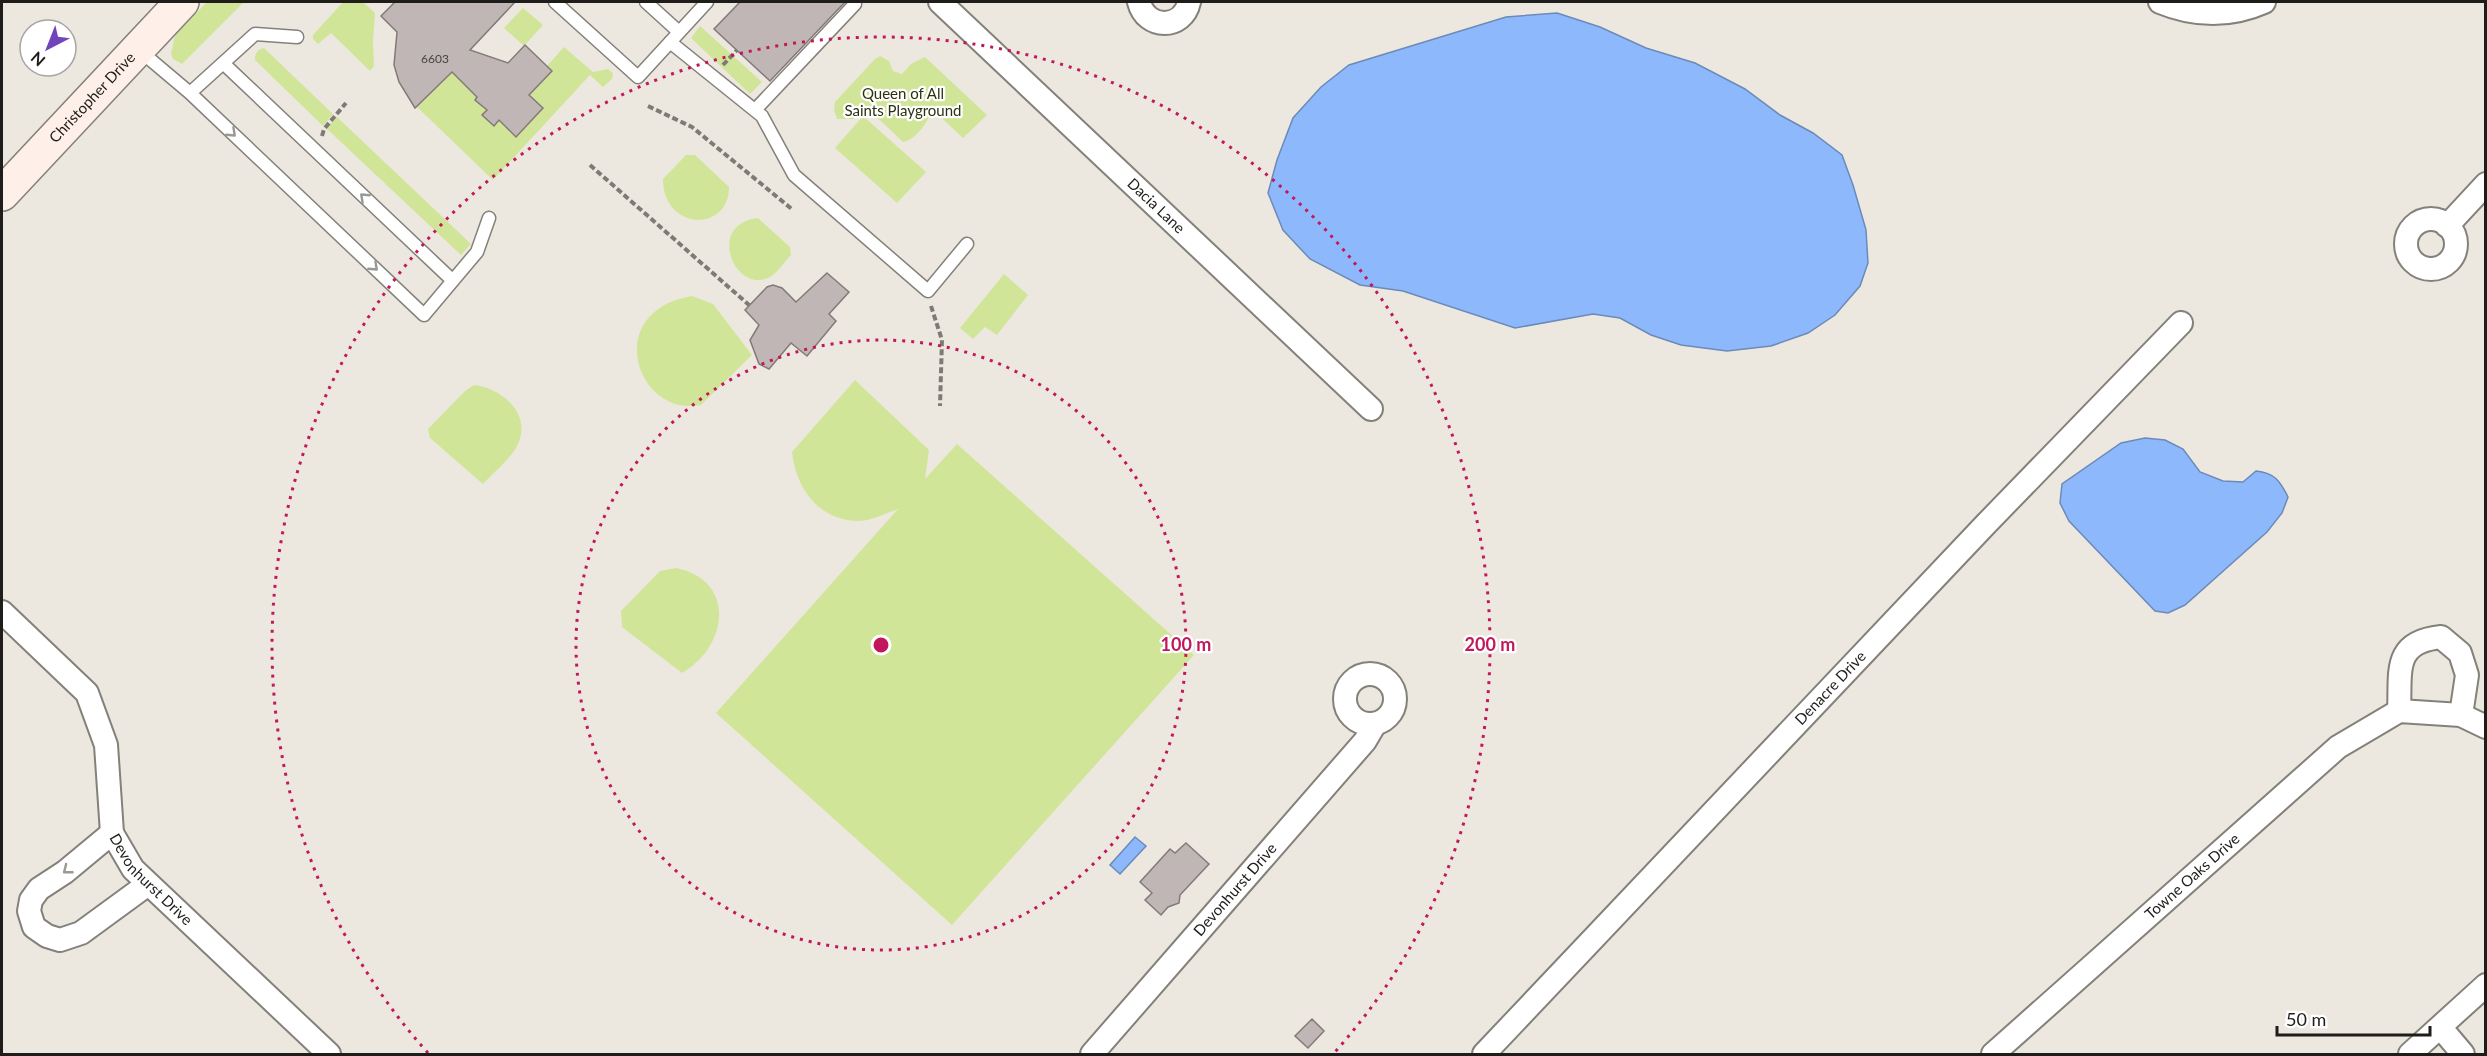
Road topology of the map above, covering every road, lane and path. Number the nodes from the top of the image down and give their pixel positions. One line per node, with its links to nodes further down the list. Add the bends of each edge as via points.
1 (182, 2): 13 (street, Christopher Drive)
2 (555, 2): 12 (lane, via 638,77)
3 (646, 2): 12 (lane)
4 (706, 2): 12 (lane)
5 (940, 2): 34 (street, Dacia Lane)
6 (1139, 2): 7 (street, via 1149,19 1163,24 1183,16)
7 (1189, 2)
8 (2160, 2): 9 (street, via 2202,13 2242,11)
9 (2264, 2)
10 (855, 4): 20 (lane)
11 (297, 37): 15 (lane, via 255,34)
12 (675, 37): 20 (lane)
13 (138, 49): 17 (lane); 24 (street, Christopher Drive)
14 (737, 50): 16 (path)
15 (223, 63): 17 (lane); 29 (lane, one-way to 15)
16 (720, 68)
17 (190, 93): 29 (lane, one-way to 29, via 424,315)
18 (346, 103): 21 (path)
19 (648, 106): 25 (path, via 693,127)
20 (754, 110): 28 (lane, via 762,116 794,175 928,291)
21 (324, 129)
22 (590, 165): 31 (path)
23 (2486, 184): 27 (street)
24 (2, 194)
25 (793, 210)
26 (489, 218): 29 (lane, via 477,252)
27 (2447, 225)
28 (967, 244)
29 (452, 280)
30 (930, 303): 33 (path, via 942,340)
31 (750, 305)
32 (2181, 323): 46 (street, Denacre Drive)
33 (940, 405)
34 (1371, 409)
35 (2, 612): 40 (street, Devonhurst Drive, via 87,693 106,745)
36 (2399, 711): 37 (street); 37 (street, via 2405,651 2423,639 2441,637 2460,653 2467,675); 47 (street, Towne Oaks Drive, via 2338,747 2309,771)
37 (2462, 715): 39 (street)
38 (1375, 724): 45 (street, Devonhurst Drive, via 1365,741)
39 (2486, 727)
40 (112, 833): 41 (street, Devonhurst Drive, via 133,869); 41 (street, one-way to 41, via 39,889 28,911 34,927 60,940 81,933)
41 (148, 884): 44 (street, Devonhurst Drive)
42 (2486, 985): 43 (street)
43 (2441, 1028): 48 (street); 49 (street)
44 (329, 1054)
45 (1092, 1054)
46 (1484, 1054)
47 (1993, 1054)
48 (2410, 1054)
49 (2463, 1054)

